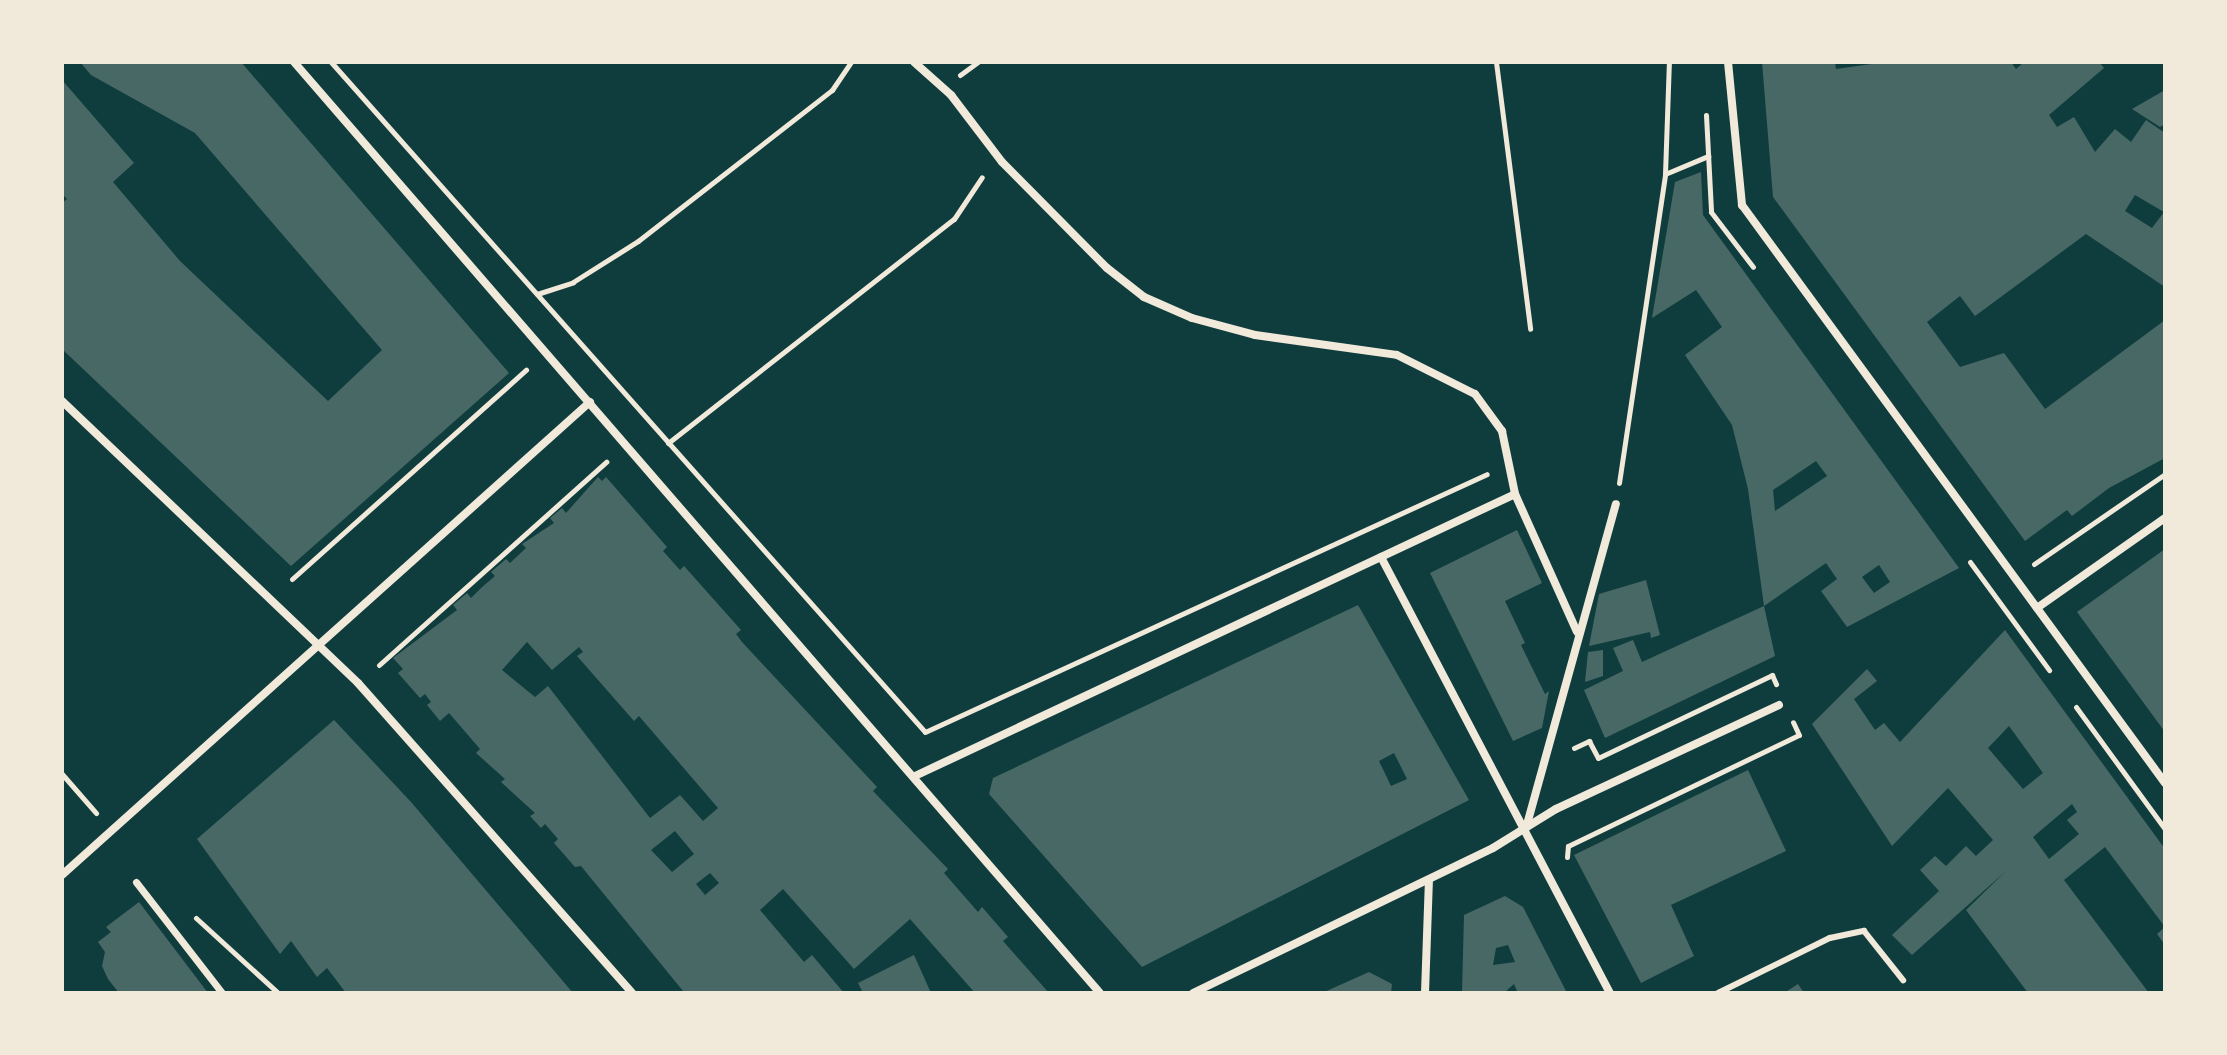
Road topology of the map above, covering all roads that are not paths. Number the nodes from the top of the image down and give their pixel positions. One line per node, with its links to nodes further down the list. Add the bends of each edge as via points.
1 (294, 62): 5 (street)
2 (914, 62): 6 (street, via 951,95 993,151 1107,268 1144,297 1192,318 1255,335 1414,360 1475,394 1493,414)
3 (1728, 62): 10 (street, via 1742,205)
4 (62, 401): 12 (street)
5 (590, 402): 12 (street); 14 (street)
6 (1515, 494): 9 (street); 11 (street)
7 (1616, 504): 11 (street)
8 (2165, 518): 10 (street)
9 (1381, 557): 14 (street); 16 (street)
10 (2037, 608): 15 (street)
11 (1577, 632): 16 (street)
12 (319, 645): 17 (street); 22 (street, via 499,837)
13 (1779, 705): 16 (street, via 1556,809)
14 (915, 776): 23 (street)
15 (2165, 783)
16 (1526, 829): 18 (street); 26 (street)
17 (62, 875)
18 (1429, 880): 24 (street); 25 (street)
19 (136, 882): 21 (street)
20 (1903, 980): 27 (lane, via 1864,931 1830,938)
21 (222, 993)
22 (632, 993)
23 (1100, 993)
24 (1193, 993)
25 (1425, 993)
26 (1610, 993)
27 (1718, 993)

